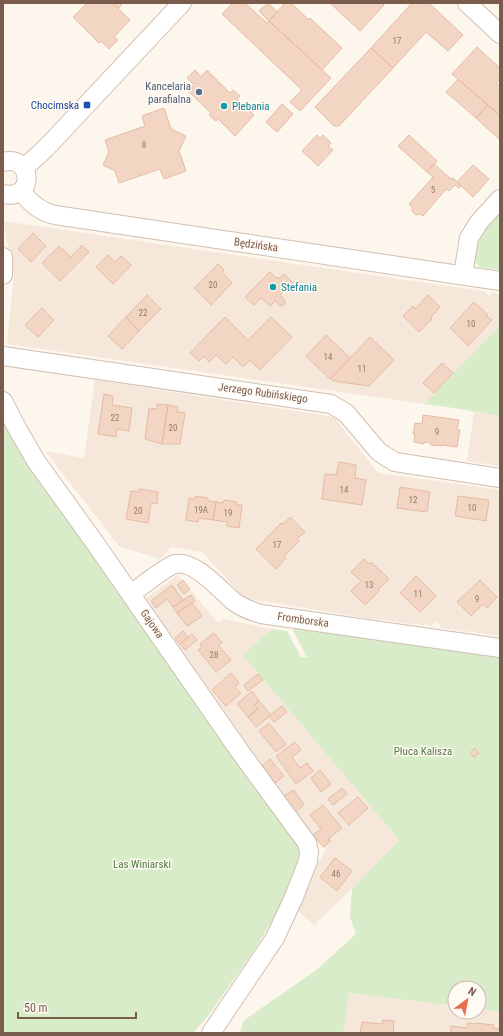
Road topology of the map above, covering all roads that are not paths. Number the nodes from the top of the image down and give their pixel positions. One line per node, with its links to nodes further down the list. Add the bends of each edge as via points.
1 (182, 3): 5 (street, via 46,148)
2 (467, 3): 3 (street)
3 (500, 34)
4 (3, 162): 5 (street, via 16,162)
5 (24, 168): 6 (street, via 27,178)
6 (21, 191): 7 (street, via 11,195); 11 (street, Będzińska, via 34,206 55,215)
7 (3, 194)
8 (500, 199): 11 (street, via 479,222 469,238)
9 (3, 257): 10 (street)
10 (3, 275)
11 (463, 275): 12 (street, Będzińska)
12 (500, 281)
13 (3, 356): 15 (street, Jerzego Rubińskiego, via 326,403 346,413 379,452 395,462)
14 (3, 402): 16 (street, Gajowa, via 36,461)
15 (500, 478)
16 (131, 594): 17 (street, Fromborska, via 173,564 183,564 196,569 234,602 249,611); 18 (street, Gajowa, via 241,754 307,843 309,852 294,897 275,938)
17 (500, 648)
18 (212, 1033)

